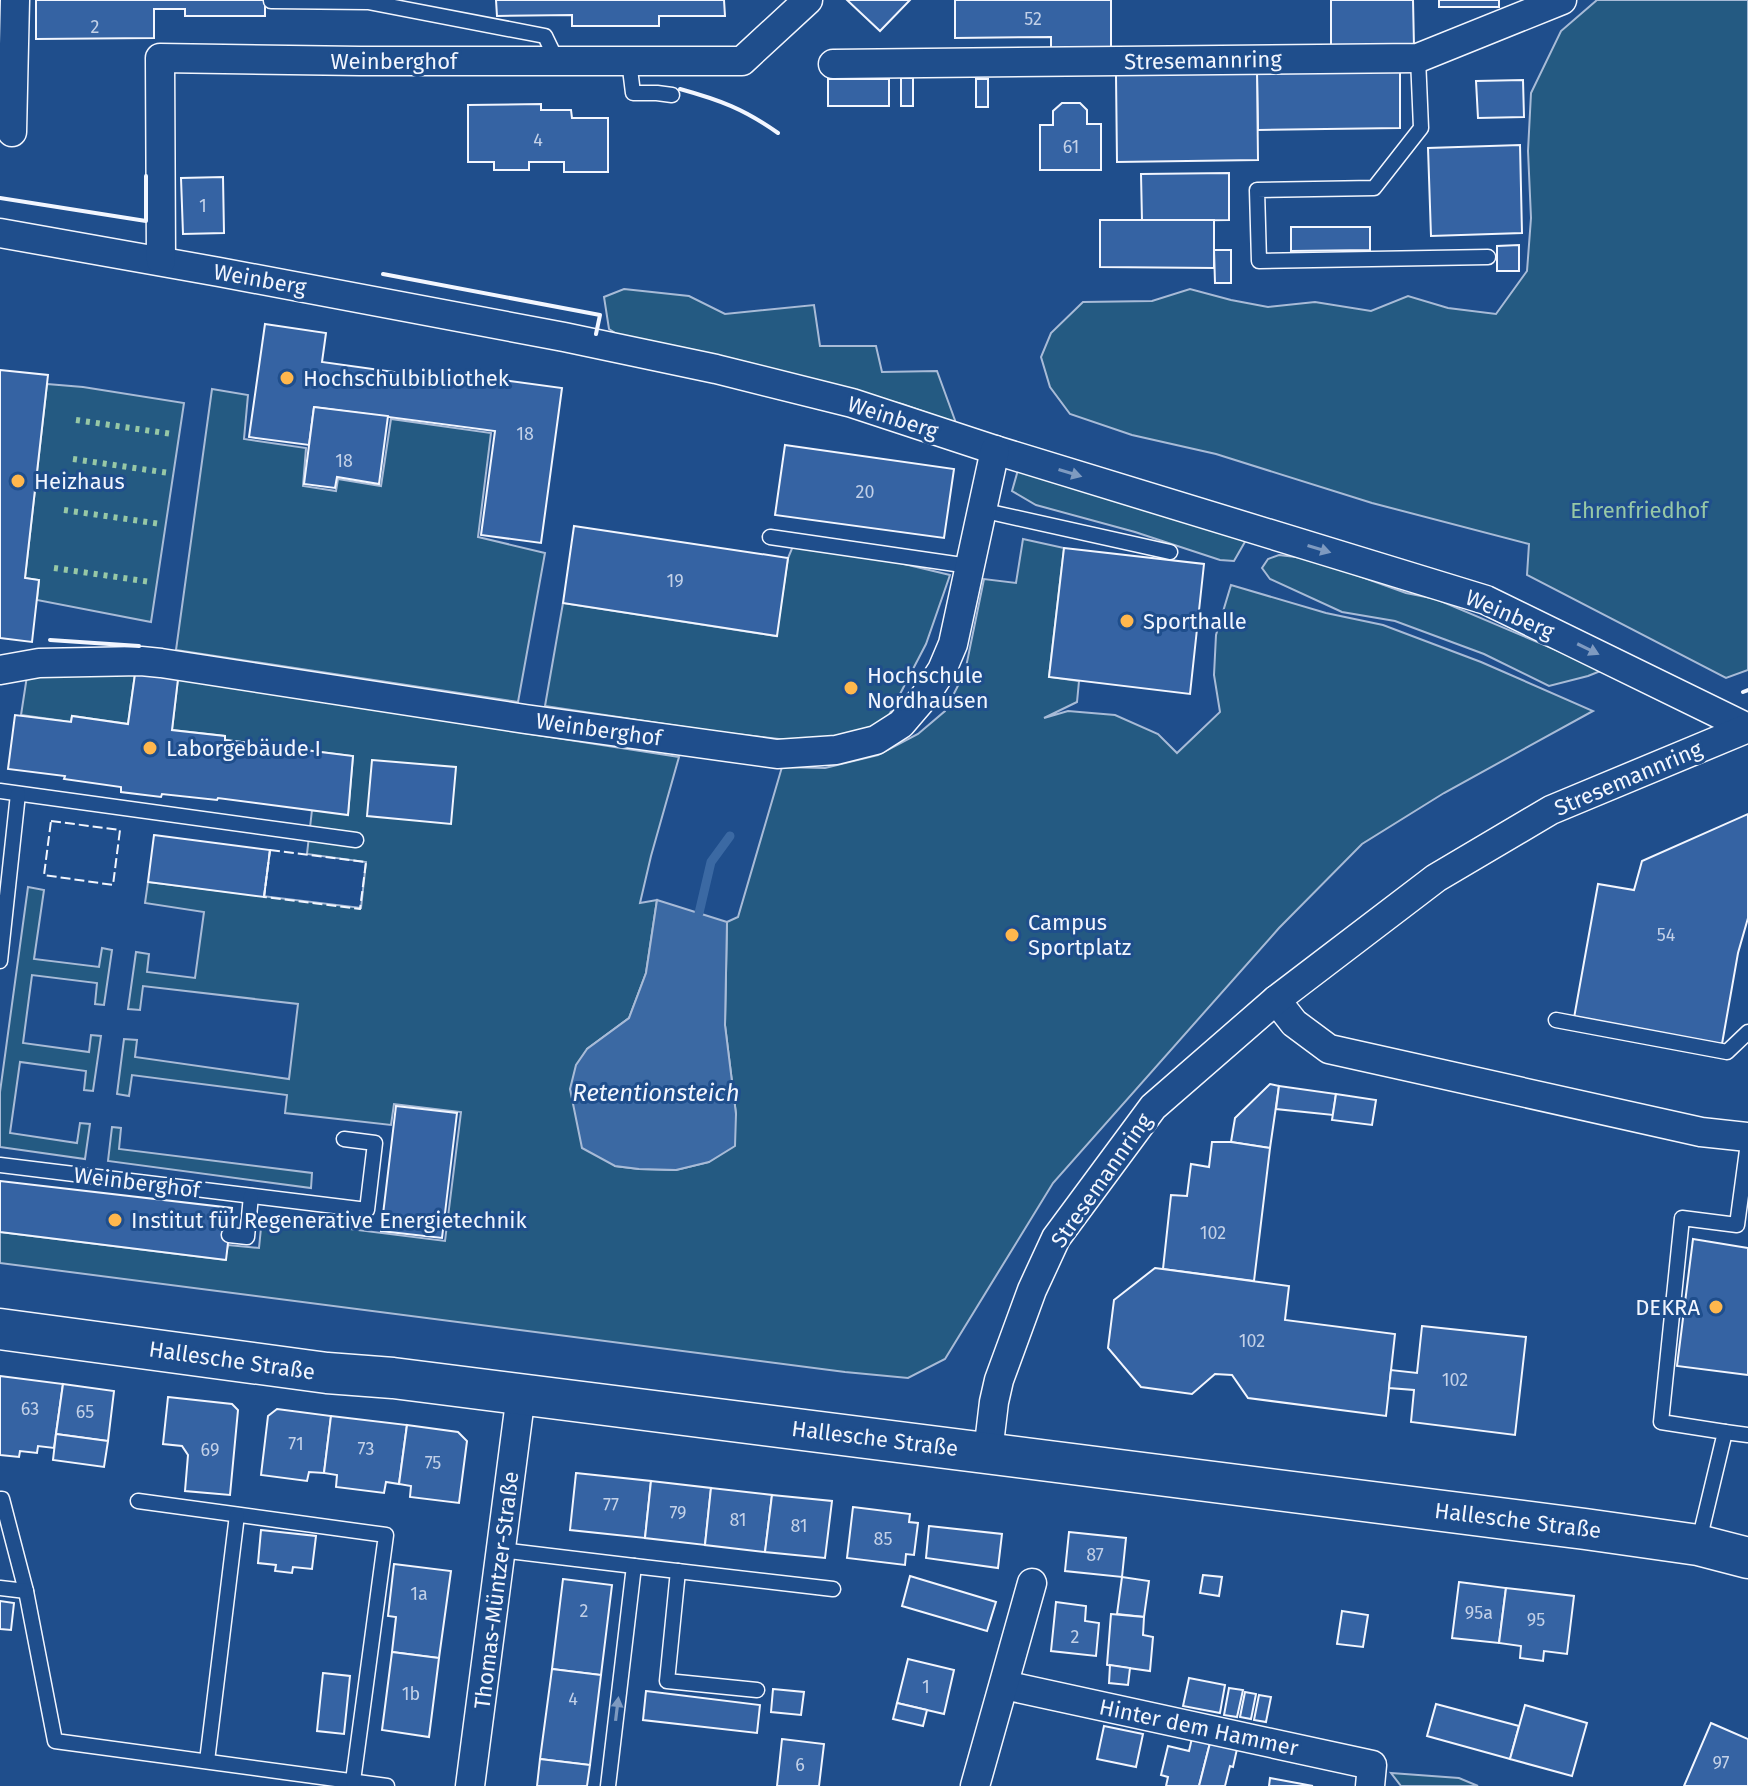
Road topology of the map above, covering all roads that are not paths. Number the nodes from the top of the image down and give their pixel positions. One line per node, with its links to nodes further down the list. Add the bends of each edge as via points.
1 (15, 0): 10 (street)
2 (808, 0): 7 (street, Weinberghof, via 742,61)
3 (1562, 0): 5 (street, Stresemannring)
4 (271, 1): 6 (lane, via 368,2 545,36)
5 (1418, 58): 8 (street, Stresemannring); 12 (lane, via 1421,128 1374,188 1257,190 1259,261)
6 (557, 61): 7 (street, Weinberghof); 13 (street, Weinberghof, via 160,58)
7 (629, 61): 9 (lane, via 633,93)
8 (833, 64)
9 (672, 95)
10 (12, 132)
11 (0, 233): 13 (street, Weinberg)
12 (1488, 257)
13 (161, 261): 14 (street, Weinberg, via 716,369 852,403)
14 (995, 450): 15 (street, Weinberghof); 20 (street, Weinberg, one-way to 20, via 1486,600)
15 (981, 510): 17 (lane); 18 (street, Weinberghof)
16 (770, 537): 18 (lane)
17 (1170, 552)
18 (969, 566): 19 (street, Weinberghof, via 953,644 925,696 901,724 876,740 836,750 777,754 141,661 39,663)
19 (0, 670)
20 (1748, 728): 25 (street, Stresemannring, via 1551,810 1436,878)
21 (0, 791): 22 (lane)
22 (18, 794): 23 (lane); 24 (lane)
23 (356, 840)
24 (0, 961)
25 (1276, 1000): 29 (street, via 1294,1023 1329,1049); 37 (street, Stresemannring, via 1153,1107 1056,1238 999,1380)
26 (1556, 1020): 27 (lane, via 1727,1052)
27 (1748, 1032)
28 (344, 1139): 31 (lane, Weinberghof, via 375,1143 367,1210)
29 (1748, 1140): 35 (lane, via 1737,1225 1682,1218 1661,1422)
30 (0, 1165): 31 (lane, Weinberghof)
31 (251, 1196): 32 (lane, via 247,1237)
32 (229, 1235)
33 (0, 1329): 34 (main road, Hallesche Straße)
34 (521, 1394): 37 (main road, Hallesche Straße); 42 (street, Thomas-Müntzer-Straße)
35 (1725, 1432): 36 (lane); 41 (lane)
36 (1748, 1435)
37 (988, 1452): 41 (main road, Hallesche Straße)
38 (0, 1499): 49 (lane)
39 (138, 1501): 40 (lane)
40 (237, 1515): 52 (lane); 53 (lane, via 386,1535)
41 (1698, 1545): 43 (main road, Hallesche Straße)
42 (501, 1550): 44 (lane); 55 (street, Thomas-Müntzer-Straße)
43 (1748, 1558)
44 (634, 1566): 45 (lane); 56 (lane, one-way to 44)
45 (678, 1571): 48 (lane); 51 (lane, via 667,1681)
46 (1032, 1583): 50 (street)
47 (0, 1588): 49 (lane)
48 (833, 1589)
49 (26, 1591): 52 (lane, via 55,1741)
50 (1004, 1685): 57 (street); 58 (street, Hinter dem Hammer, via 1372,1765)
51 (757, 1690)
52 (207, 1761): 53 (lane)
53 (342, 1782): 54 (lane)
54 (387, 1786)
55 (470, 1786)
56 (608, 1786)
57 (975, 1786)
58 (1370, 1786)

